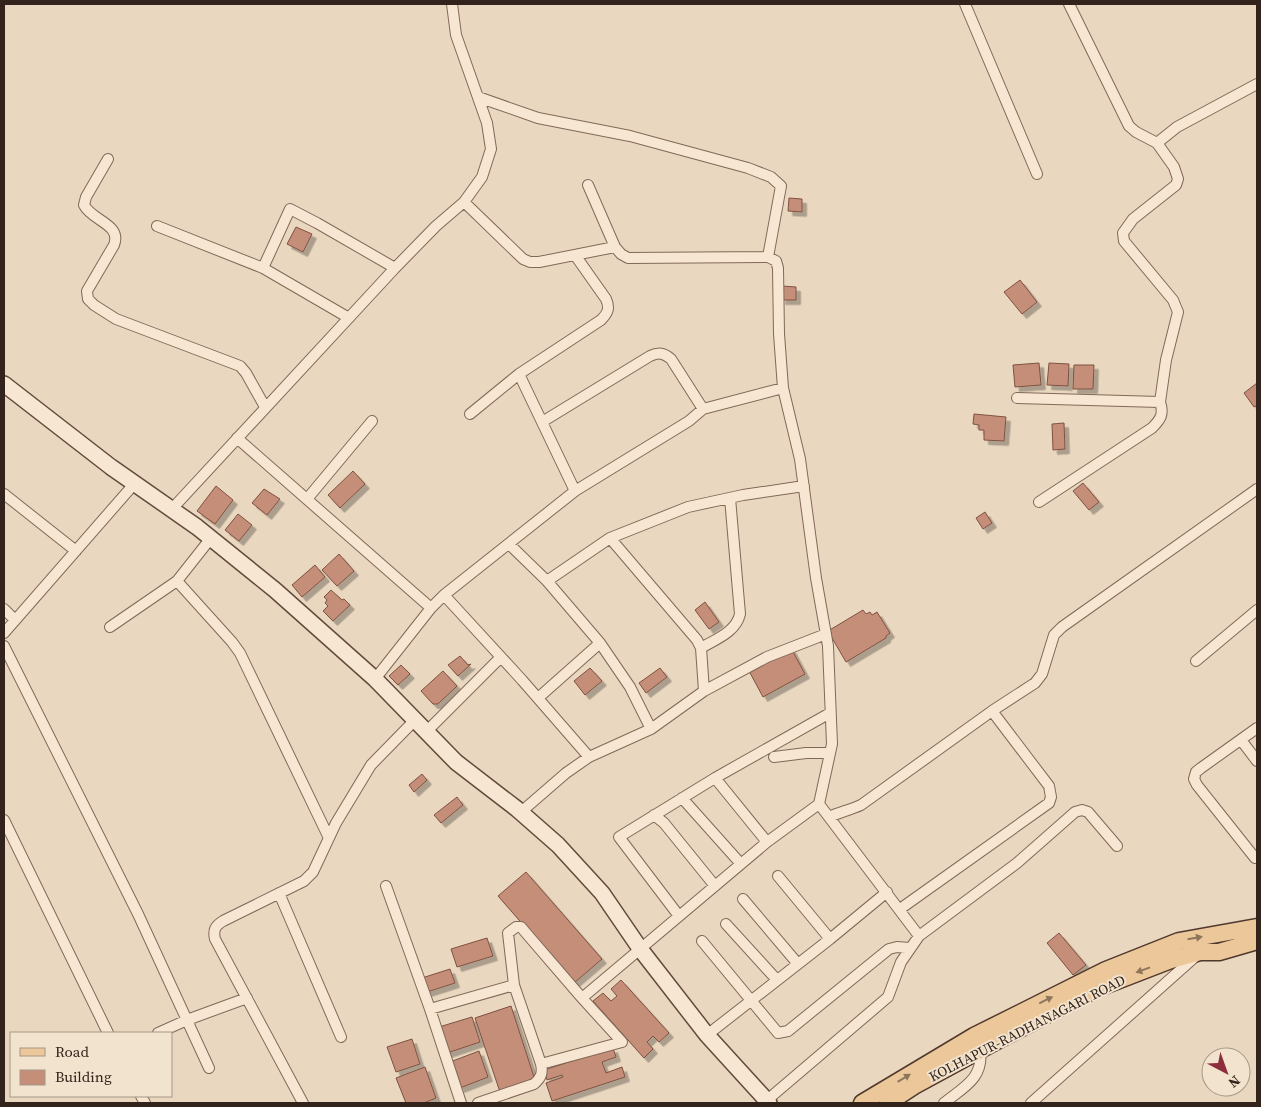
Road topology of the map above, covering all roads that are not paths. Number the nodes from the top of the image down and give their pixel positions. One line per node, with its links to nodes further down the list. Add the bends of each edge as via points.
1 (452, 4): 5 (street, via 456,35)
2 (965, 4): 8 (street)
3 (1069, 4): 6 (street, via 1129,126)
4 (1257, 84): 6 (street, via 1177,127)
5 (478, 97): 10 (street, via 487,123 490,150 482,177); 14 (street, via 538,118 630,136 771,177 781,186)
6 (1157, 143): 22 (street, via 1174,167 1178,179 1176,185 1133,219 1123,233 1124,241 1173,300 1178,312)
7 (108, 159): 23 (street, via 84,205 87,211 115,232 117,238 87,291 88,299 116,319 240,366)
8 (1037, 174)
9 (588, 185): 12 (street)
10 (464, 202): 13 (street, via 523,259 539,262); 16 (street)
11 (157, 226): 15 (street)
12 (615, 247): 13 (street); 14 (street, via 628,258)
13 (575, 255): 18 (street, via 606,299 609,306 607,314)
14 (768, 257): 20 (street, via 776,261 778,268 778,334)
15 (264, 268): 16 (street, via 290,209); 17 (street)
16 (395, 268): 17 (street)
17 (348, 318): 23 (street)
18 (519, 374): 25 (street); 27 (street)
19 (4, 384): 29 (street, via 66,434)
20 (783, 388): 24 (street); 30 (street)
21 (1017, 398): 22 (street)
22 (1160, 402): 36 (street, via 1161,419 1152,428)
23 (265, 407): 28 (street)
24 (703, 409): 27 (street, via 671,359 658,353); 32 (street)
25 (470, 414)
26 (372, 421): 35 (street)
27 (542, 422): 32 (street)
28 (237, 438): 35 (street); 38 (street)
29 (135, 483): 38 (street); 42 (street)
30 (804, 486): 34 (street); 52 (street)
31 (1257, 489): 61 (street, via 1062,626 1054,634 1042,674 1035,683)
32 (575, 491): 41 (street)
33 (7, 497): 37 (street); 42 (street)
34 (730, 498): 40 (street, via 688,507); 55 (street, via 740,614 734,628)
35 (307, 499): 46 (street)
36 (1039, 502)
37 (4, 508)
38 (171, 510): 39 (street)
39 (211, 538): 43 (street); 58 (street, via 275,590)
40 (610, 538): 44 (street); 55 (street)
41 (509, 544): 44 (street); 45 (street)
42 (76, 551): 49 (street)
43 (177, 581): 50 (street); 81 (street, via 240,654)
44 (547, 581): 53 (street)
45 (444, 595): 46 (street); 56 (street)
46 (431, 608): 58 (street)
47 (4, 609): 49 (street)
48 (1257, 610): 57 (street)
49 (15, 620): 51 (street)
50 (110, 627)
51 (4, 633)
52 (826, 634): 59 (street, via 767,657); 62 (street)
53 (600, 643): 60 (street); 65 (street, via 630,687)
54 (4, 646): 109 (street, via 138,914)
55 (701, 648): 59 (street)
56 (501, 658): 60 (street); 66 (street)
57 (1196, 661)
58 (374, 679): 63 (street)
59 (704, 691): 65 (street)
60 (538, 698): 69 (street)
61 (992, 711): 78 (street, via 861,805); 92 (street, via 1049,786 1052,797 1044,808)
62 (830, 714): 68 (street); 72 (street)
63 (415, 720): 66 (street); 81 (street, via 371,765)
64 (1257, 728): 67 (street)
65 (651, 729): 69 (street)
66 (426, 732): 76 (street, via 456,762)
67 (1241, 740): 71 (street); 84 (street, via 1196,772 1194,779)
68 (830, 753): 70 (street); 74 (street)
69 (588, 757): 76 (street)
70 (774, 757)
71 (1257, 761)
72 (715, 778): 73 (street); 82 (street)
73 (682, 798): 75 (street); 85 (street)
74 (819, 804): 78 (street); 82 (street)
75 (670, 806): 77 (street); 80 (street)
76 (521, 812): 100 (street, via 600,889)
77 (654, 815): 80 (street); 93 (street, via 619,837)
78 (829, 817): 90 (street)
79 (4, 820): 110 (street)
80 (664, 823): 88 (street)
81 (329, 838): 89 (street, via 313,872 304,881)
82 (767, 842): 85 (street)
83 (1116, 846): 96 (street, via 1088,812 1076,812 1017,863)
84 (1255, 858)
85 (741, 864): 88 (street)
86 (778, 876): 97 (street)
87 (386, 886): 108 (street)
88 (715, 886): 93 (street)
89 (279, 892): 105 (street, via 216,925 215,939); 113 (street)
90 (887, 892): 92 (street); 97 (street)
91 (743, 899): 102 (street)
92 (900, 909): 96 (street)
93 (679, 916): 100 (street)
94 (726, 924): 103 (street)
95 (1256, 929): 101 (main road, KOLHAPUR-RADHANAGARI ROAD, via 1219,952); 122 (main road, one-way to 95, via 974,1036 1106,970 1179,941)
96 (919, 936): 99 (street)
97 (830, 939): 102 (street)
98 (702, 941): 107 (street)
99 (909, 948): 107 (street, via 897,946 889,949 783,1033 775,1030); 117 (street, via 888,996)
100 (641, 950): 106 (street); 112 (street)
101 (1200, 952): 114 (main road, KOLHAPUR-RADHANAGARI ROAD, one-way to 114, via 1096,989); 118 (street)
102 (798, 964): 103 (street)
103 (777, 980): 107 (street)
104 (514, 984): 106 (street, via 508,933 516,927 521,928); 108 (street); 115 (street)
105 (247, 998): 109 (street); 119 (street)
106 (582, 998): 115 (street, via 622,1042)
107 (752, 1000): 112 (street)
108 (430, 1009): 120 (street)
109 (187, 1020): 111 (street); 116 (street)
110 (108, 1032)
111 (160, 1032)
112 (707, 1035): 117 (street)
113 (341, 1037)
114 (980, 1050): 123 (main road, KOLHAPUR-RADHANAGARI ROAD); 124 (street, via 980,1070)
115 (541, 1064): 121 (street, via 543,1072 534,1084)
116 (209, 1068)
117 (768, 1102)
118 (1034, 1102)
119 (303, 1103)
120 (461, 1103)
121 (478, 1103)
122 (862, 1103)
123 (888, 1103)
124 (944, 1103)

